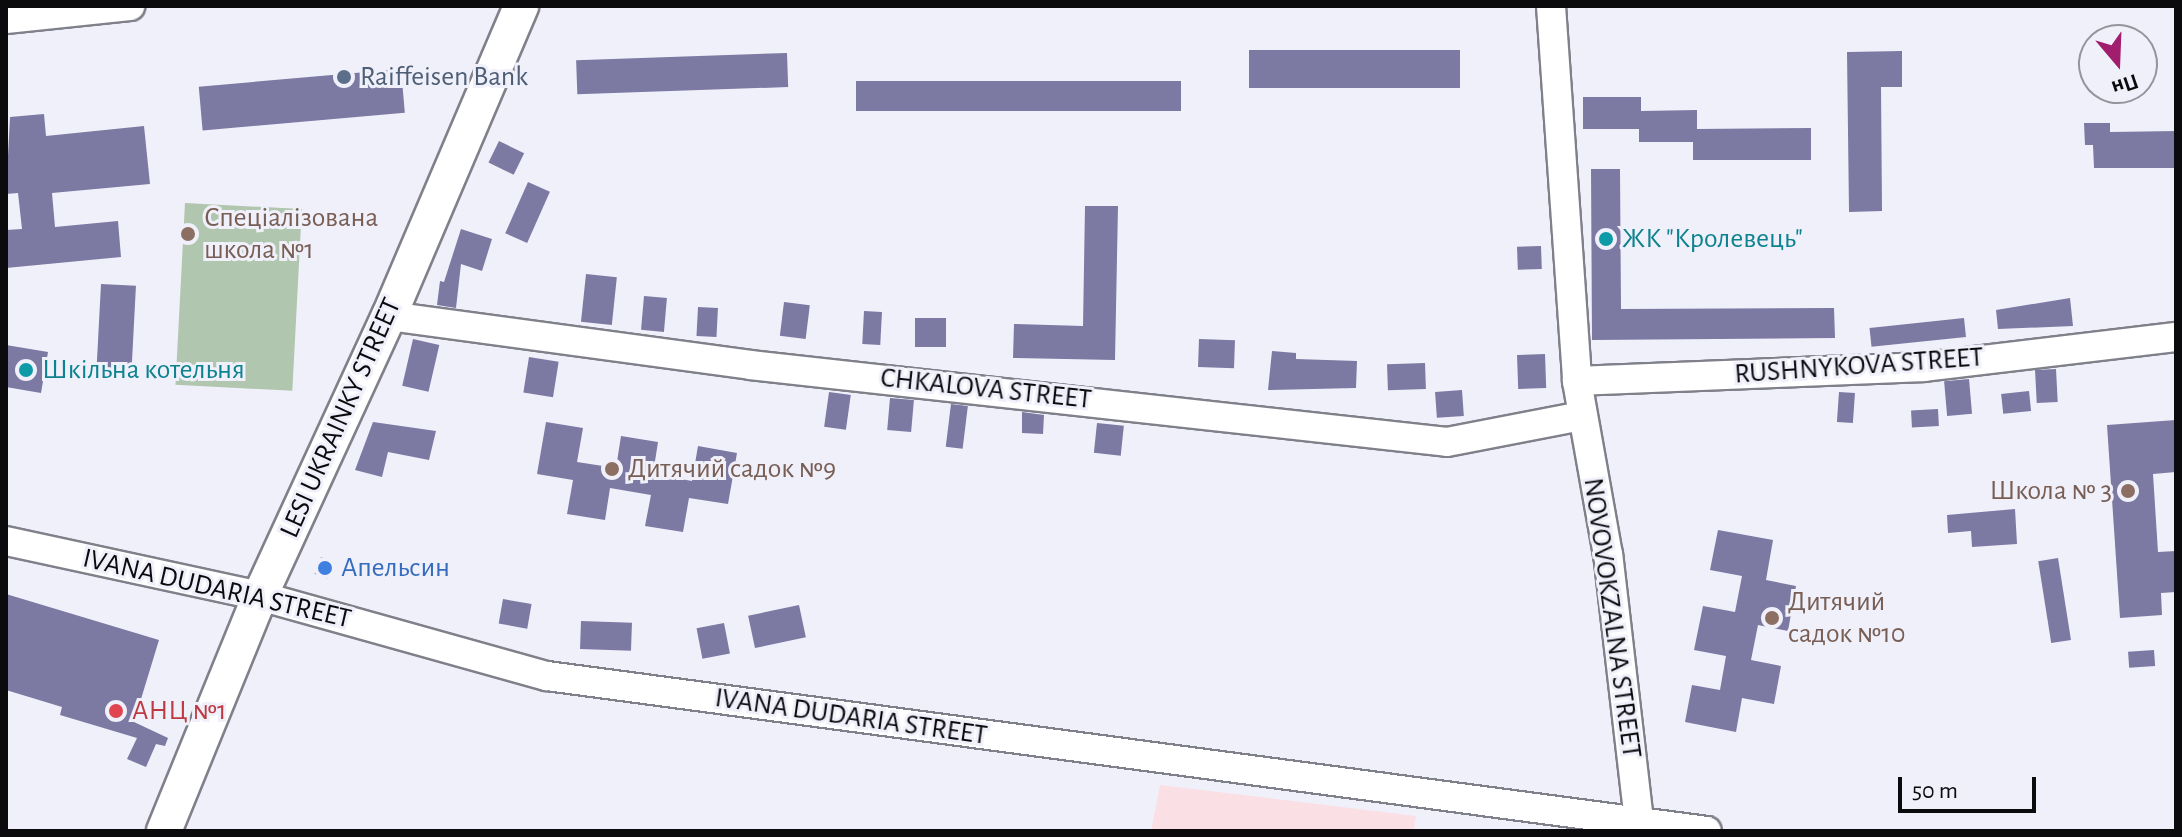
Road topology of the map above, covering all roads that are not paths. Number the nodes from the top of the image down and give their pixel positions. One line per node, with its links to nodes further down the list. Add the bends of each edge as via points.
1 (130, 6): 4 (street)
2 (521, 6): 5 (main road, LESI UKRAINKY STREET)
3 (1551, 6): 7 (street)
4 (6, 19)
5 (389, 316): 8 (street, CHKALOVA STREET, via 750,365 1447,442); 10 (main road, LESI UKRAINKY STREET)
6 (2176, 337): 7 (street, RUSHNYKOVA STREET, via 1924,367)
7 (1577, 381): 8 (street)
8 (1582, 416): 11 (street, NOVOVOKZALNA STREET, via 1608,555)
9 (6, 541): 10 (street, IVANA DUDARIA STREET)
10 (260, 596): 11 (street, IVANA DUDARIA STREET, via 547,676); 12 (main road, LESI UKRAINKY STREET)
11 (1639, 821): 13 (street, IVANA DUDARIA STREET)
12 (164, 831)
13 (1707, 831)

